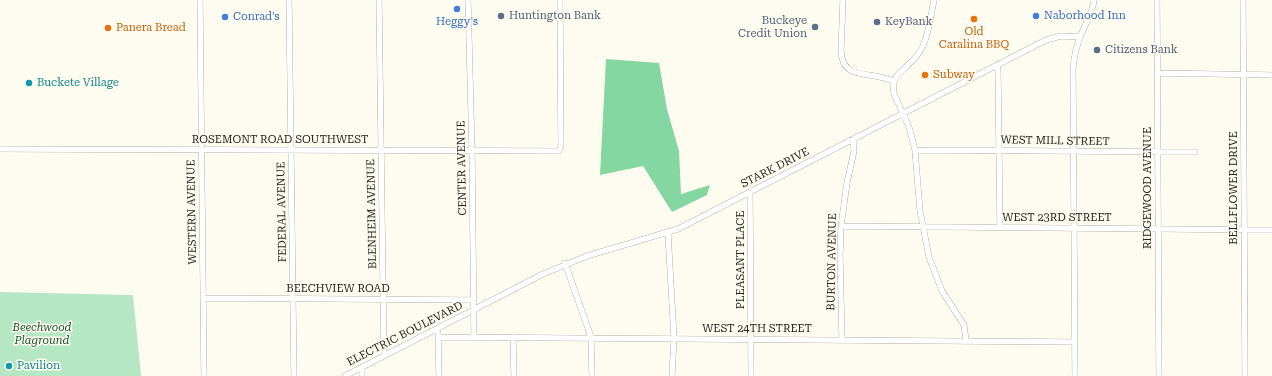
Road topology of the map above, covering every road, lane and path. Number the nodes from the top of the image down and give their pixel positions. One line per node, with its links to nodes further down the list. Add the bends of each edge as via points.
1 (200, 0): 20 (street, WESTERN AVENUE)
2 (289, 0): 21 (street, FEDERAL AVENUE)
3 (379, 0): 24 (street, BLENHEIM AVENUE)
4 (468, 0): 25 (street, CENTER AVENUE)
5 (560, 0): 25 (street, ROSEMONT ROAD SOUTHWEST, via 560,150)
6 (843, 0): 16 (street, via 843,62 847,68 857,73)
7 (934, 0): 16 (street, via 923,46)
8 (1094, 0): 11 (street)
9 (1157, 0): 13 (street, RIDGEWOOD AVENUE)
10 (1243, 0): 14 (street, BELLFLOWER DRIVE)
11 (1080, 37): 12 (street, STARK DRIVE, via 1054,37); 26 (street, via 1073,69)
12 (997, 65): 17 (street, STARK DRIVE); 23 (street)
13 (1157, 73): 14 (street); 27 (street, RIDGEWOOD AVENUE)
14 (1243, 75): 15 (street); 35 (street, BELLFLOWER DRIVE)
15 (1272, 75)
16 (894, 81): 17 (street, via 894,94)
17 (904, 113): 18 (street, STARK DRIVE); 22 (street)
18 (853, 139): 29 (street, STARK DRIVE); 30 (street, BURTON AVENUE, via 854,151)
19 (0, 149): 20 (street, ROSEMONT ROAD SOUTHWEST)
20 (201, 150): 21 (street, ROSEMONT ROAD SOUTHWEST); 39 (street, WESTERN AVENUE)
21 (291, 150): 24 (street, ROSEMONT ROAD SOUTHWEST); 40 (street, FEDERAL AVENUE)
22 (915, 150): 23 (street, WEST MILL STREET); 31 (street)
23 (998, 150): 26 (street, WEST MILL STREET); 32 (street)
24 (381, 151): 25 (street, ROSEMONT ROAD SOUTHWEST); 41 (street, BLENHEIM AVENUE)
25 (472, 151): 42 (street, CENTER AVENUE)
26 (1074, 151): 27 (street, WEST MILL STREET); 33 (street)
27 (1157, 152): 28 (street, WEST MILL STREET); 34 (street, RIDGEWOOD AVENUE)
28 (1195, 152)
29 (750, 192): 37 (street, STARK DRIVE); 50 (street, PLEASANT PLACE)
30 (841, 226): 31 (street, WEST 23RD STREET); 51 (street, BURTON AVENUE)
31 (923, 227): 32 (street, WEST 23RD STREET); 52 (street, via 935,273 946,298 964,325)
32 (1000, 228): 33 (street, WEST 23RD STREET)
33 (1074, 228): 34 (street, WEST 23RD STREET); 53 (street)
34 (1158, 229): 35 (street, WEST 23RD STREET); 66 (street, RIDGEWOOD AVENUE)
35 (1244, 230): 36 (street, WEST 23RD STREET); 67 (street, BELLFLOWER DRIVE)
36 (1272, 230)
37 (668, 233): 38 (street, STARK DRIVE); 49 (street)
38 (565, 264): 43 (street, STARK DRIVE); 48 (street)
39 (203, 298): 40 (street, BEECHVIEW ROAD); 56 (street, WESTERN AVENUE)
40 (293, 298): 41 (street, BEECHVIEW ROAD); 57 (street, FEDERAL AVENUE)
41 (383, 299): 42 (street, BEECHVIEW ROAD); 54 (street, BLENHEIM AVENUE)
42 (474, 300): 43 (street, CENTER AVENUE)
43 (474, 309): 44 (street, ELECTRIC BOULEVARD); 46 (street, CENTER AVENUE)
44 (437, 329): 45 (street); 54 (street, ELECTRIC BOULEVARD)
45 (438, 337): 46 (street, WEST 24TH STREET); 60 (street)
46 (474, 337): 47 (street, WEST 24TH STREET)
47 (513, 337): 48 (street, WEST 24TH STREET); 61 (street)
48 (591, 337): 49 (street, WEST 24TH STREET); 62 (street)
49 (674, 338): 50 (street, WEST 24TH STREET); 63 (street)
50 (751, 338): 51 (street, WEST 24TH STREET); 64 (street, PLEASANT PLACE)
51 (842, 339): 52 (street, WEST 24TH STREET)
52 (966, 340): 53 (street, WEST 24TH STREET)
53 (1075, 342): 65 (street)
54 (384, 356): 55 (street, ELECTRIC BOULEVARD)
55 (362, 367): 58 (street, ELECTRIC BOULEVARD); 59 (street)
56 (204, 376)
57 (294, 376)
58 (345, 376)
59 (362, 376)
60 (439, 376)
61 (514, 376)
62 (592, 376)
63 (672, 376)
64 (752, 376)
65 (1075, 376)
66 (1159, 376)
67 (1245, 376)

